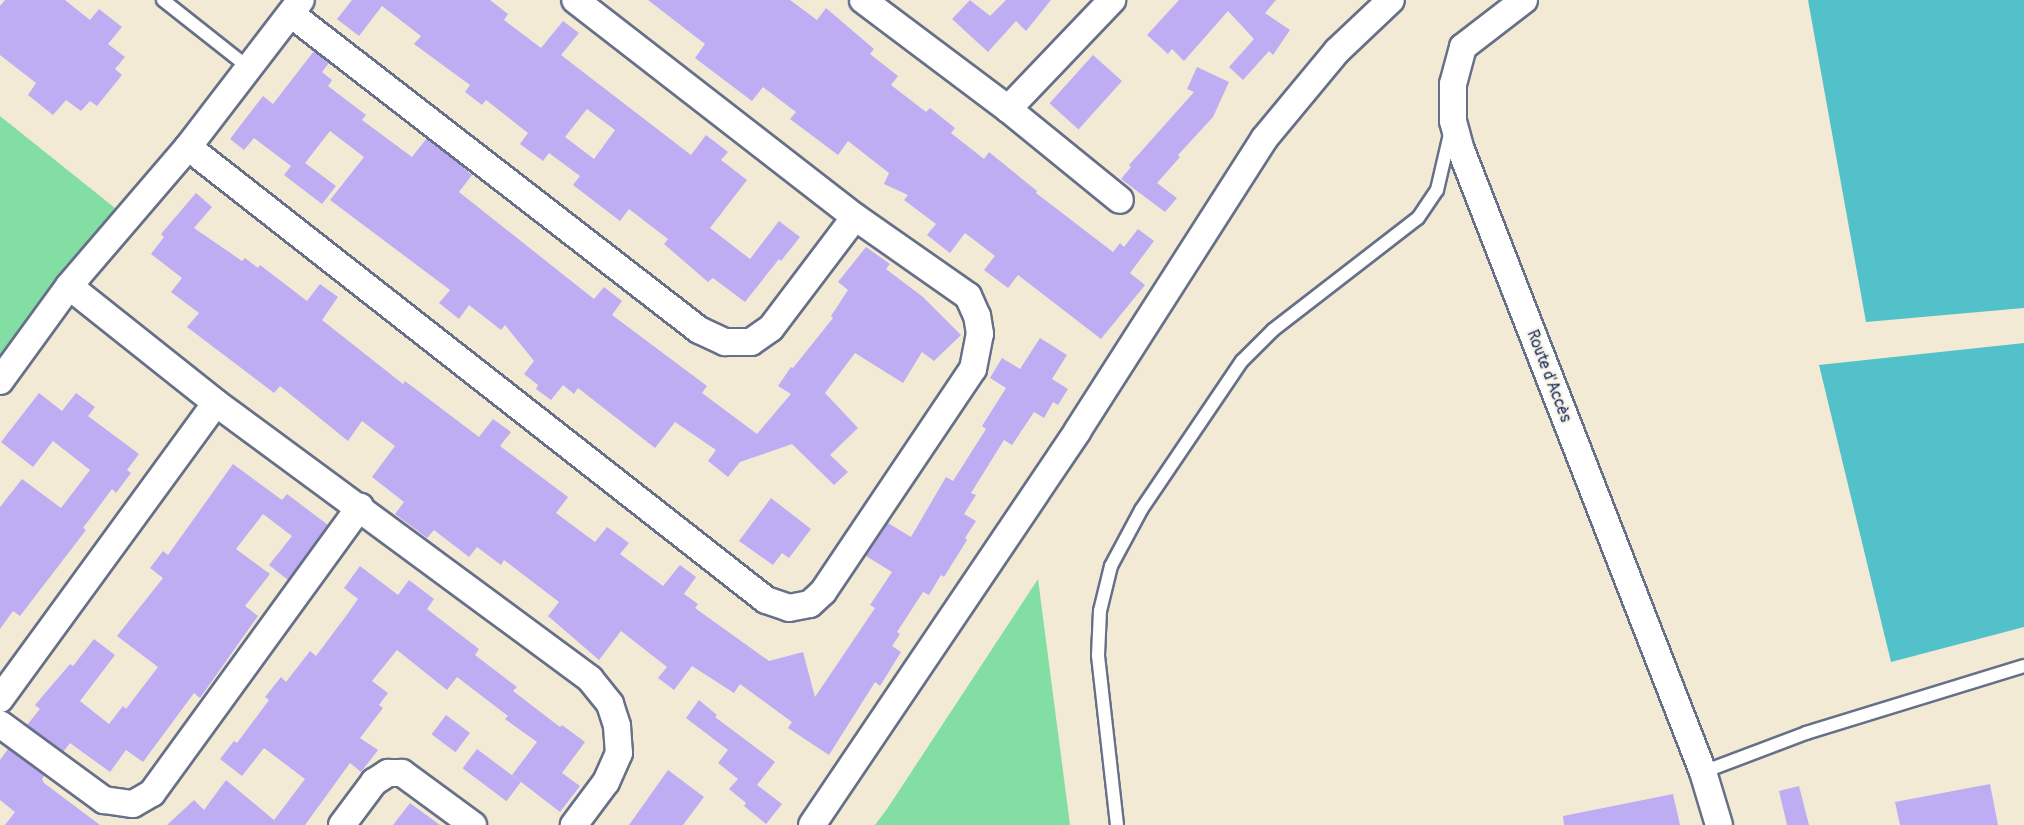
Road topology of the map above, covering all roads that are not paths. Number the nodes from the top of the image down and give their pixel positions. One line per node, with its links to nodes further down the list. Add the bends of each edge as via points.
1 (164, 0): 8 (lane)
2 (575, 0): 13 (street)
3 (863, 0): 9 (street)
4 (1112, 0): 9 (street)
5 (1391, 0): 25 (street, via 1337,51 1264,139 1078,430)
6 (1524, 0): 10 (street, Route d'Accès, via 1463,48 1453,84)
7 (296, 7): 8 (street); 13 (street, via 699,330 725,342 751,342 771,328)
8 (249, 68): 11 (street)
9 (1008, 109): 12 (street)
10 (1453, 121): 21 (street, Route d'Accès); 26 (lane, via 1437,190 1418,218 1274,330 1242,361 1141,510 1111,566 1100,611 1098,655)
11 (188, 147): 13 (street, via 766,600 789,608 810,604 823,592 973,369 978,352 977,316 968,296); 14 (street)
12 (1120, 200)
13 (855, 217)
14 (69, 286): 15 (street); 16 (street)
15 (0, 381)
16 (216, 403): 17 (street); 19 (street)
17 (360, 507): 20 (street, via 152,793 133,804 104,800); 24 (street, via 590,679 610,704 618,726 619,753 606,782)
18 (2024, 666): 21 (lane, via 1806,733)
19 (0, 699)
20 (0, 724)
21 (1703, 772): 27 (street, Route d'Accès)
22 (342, 825): 23 (street, via 374,782 388,773 402,773)
23 (473, 825)
24 (574, 825)
25 (812, 825)
26 (1117, 825)
27 (1719, 825)

